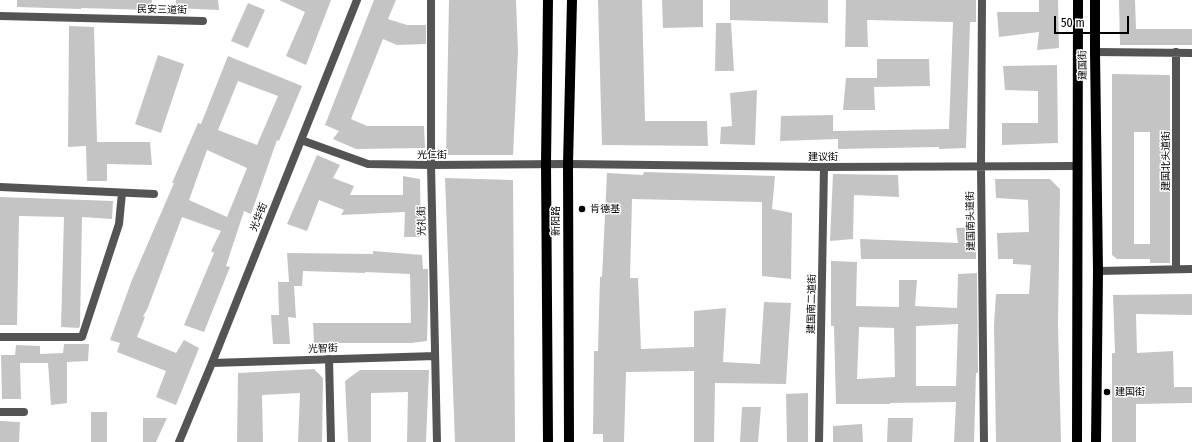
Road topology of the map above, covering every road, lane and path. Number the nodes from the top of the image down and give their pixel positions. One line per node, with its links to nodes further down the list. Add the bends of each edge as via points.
1 (357, 0): 13 (street, 光华街)
2 (431, 0): 16 (street, 光礼街)
3 (548, 0): 14 (main road, 新阳路)
4 (572, 0): 15 (main road, 新阳路)
5 (982, 0): 19 (street, 建国南头道街)
6 (1078, 0): 17 (main road, 建国街)
7 (1095, 0): 10 (main road, 建国街)
8 (0, 16): 9 (street, 民安三道街)
9 (203, 21)
10 (1095, 52): 11 (street); 25 (main road, 建国街)
11 (1176, 52): 12 (street); 23 (street, 建国北头道街)
12 (1192, 53)
13 (301, 140): 16 (street, 光仁街, via 368,164); 29 (street, 光华街)
14 (546, 164): 15 (street, 光仁街); 16 (street, 光仁街); 35 (main road, 新阳路)
15 (568, 164): 18 (street, 建议街); 36 (main road, 新阳路)
16 (431, 165): 27 (street, 光礼街)
17 (1077, 166): 19 (street, 建议街); 39 (main road, 建国街)
18 (824, 167): 19 (street, 建议街); 37 (street, 建国南二道街)
19 (981, 167): 38 (street, 建国南头道街)
20 (0, 187): 21 (street)
21 (122, 193): 22 (street); 26 (street, via 118,224 82,337)
22 (154, 194)
23 (1176, 269): 24 (street); 25 (street)
24 (1192, 269)
25 (1098, 272): 40 (main road, 建国街)
26 (0, 337)
27 (435, 356): 28 (street, 光智街); 34 (street, 光礼街)
28 (329, 359): 29 (street, 光智街); 33 (street)
29 (212, 362): 32 (street, 光华街)
30 (0, 412): 31 (street)
31 (24, 412)
32 (179, 442)
33 (331, 442)
34 (437, 442)
35 (548, 442)
36 (569, 442)
37 (819, 442)
38 (984, 442)
39 (1077, 442)
40 (1096, 442)

